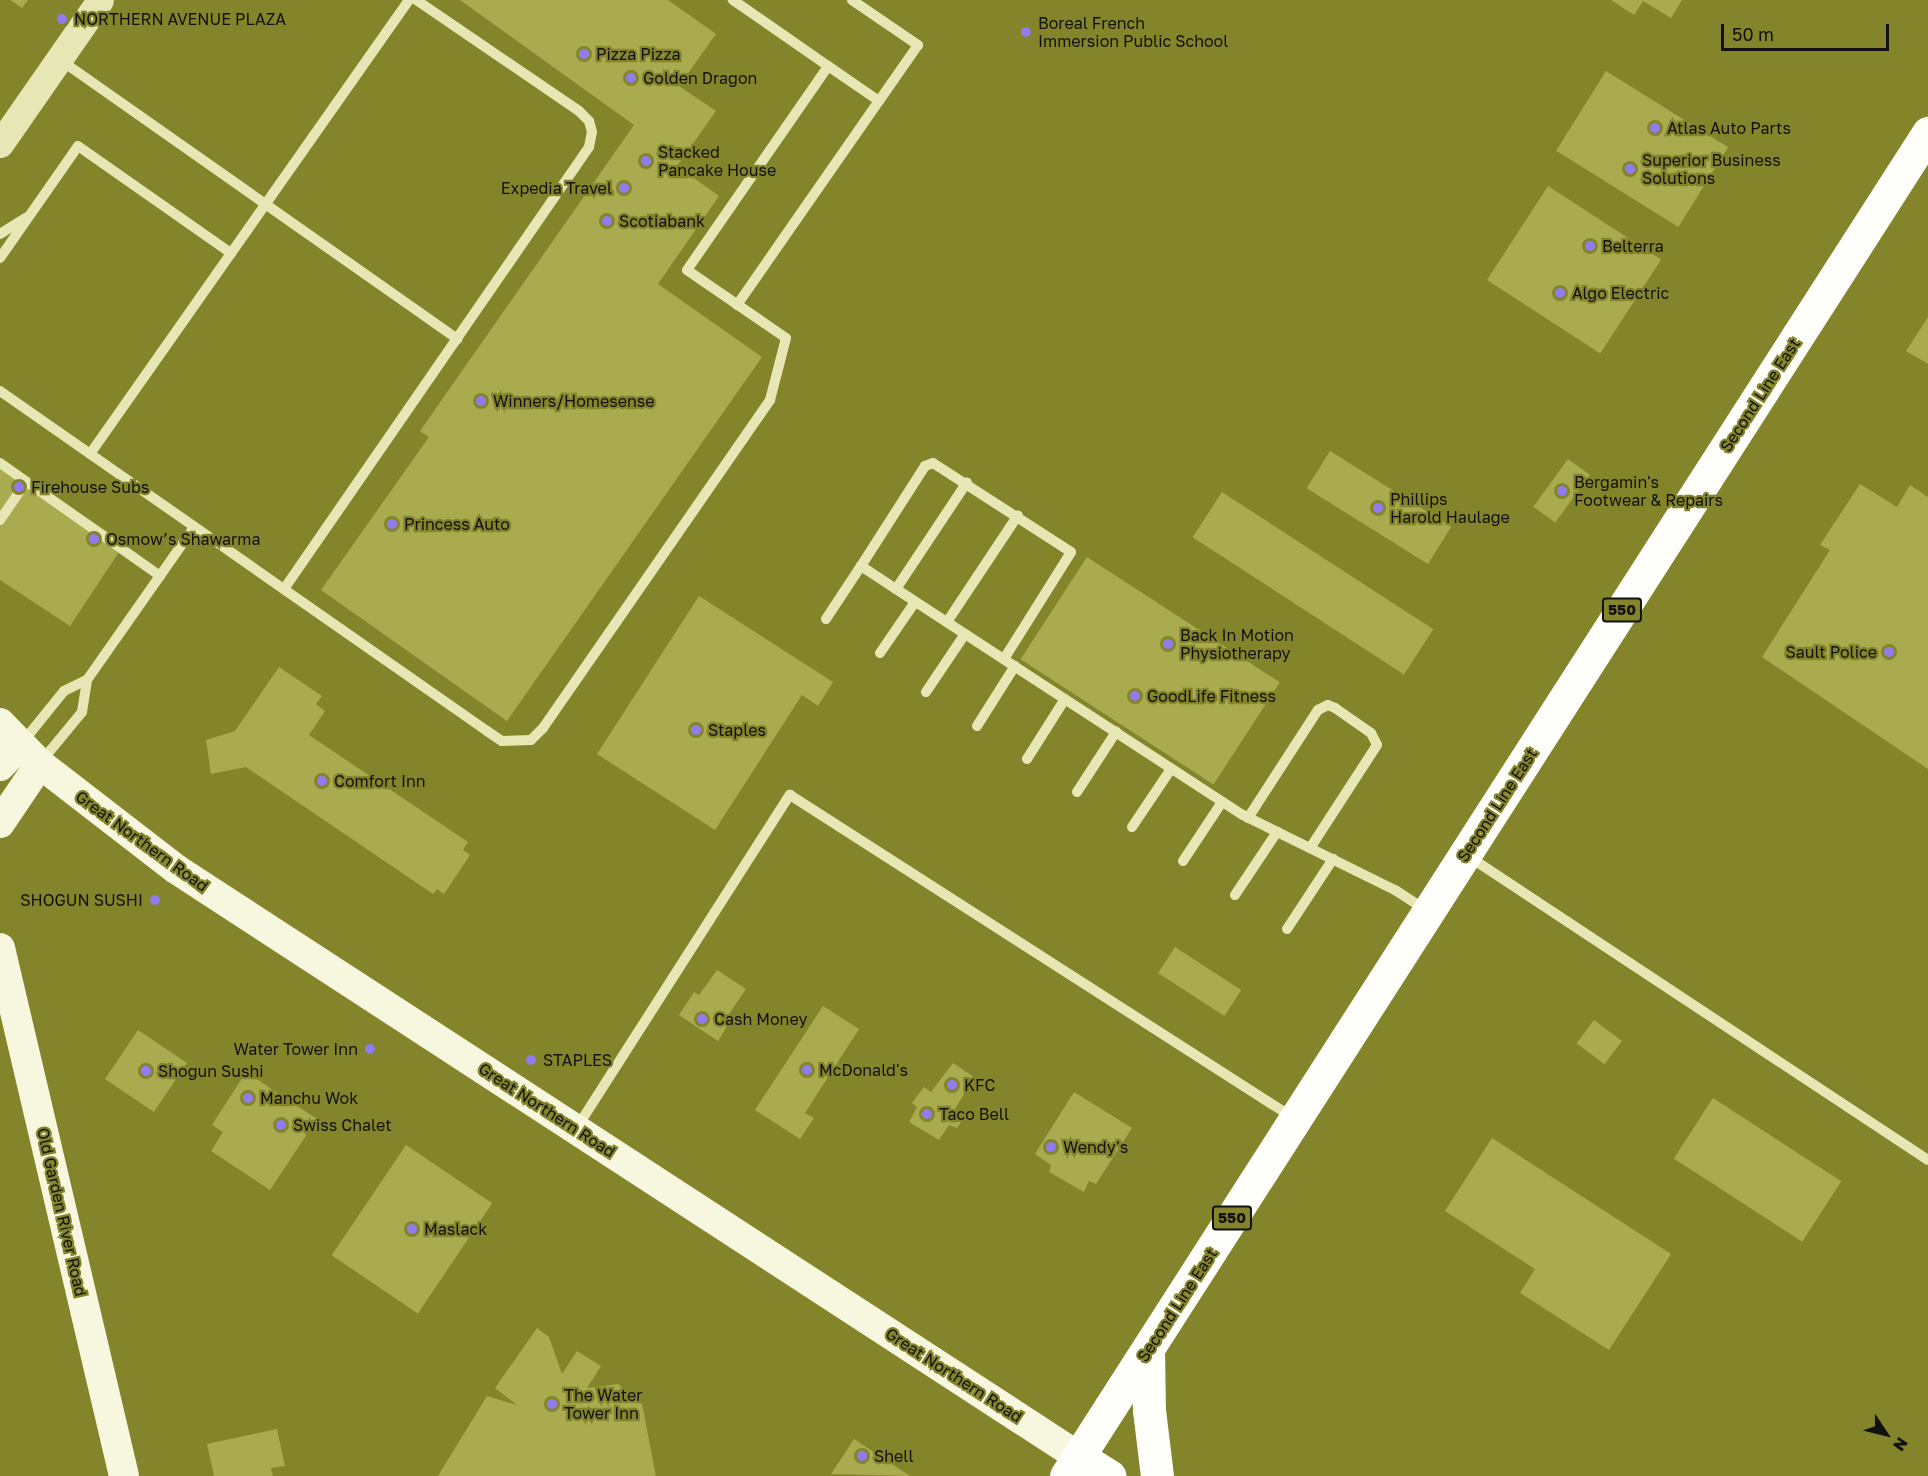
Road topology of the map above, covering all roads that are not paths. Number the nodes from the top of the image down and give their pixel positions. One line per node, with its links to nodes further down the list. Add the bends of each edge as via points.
1 (100, 0): 6 (street)
2 (409, 0): 11 (lane)
3 (416, 0): 17 (lane, via 579,111 589,121 592,132 589,147)
4 (733, 0): 7 (lane)
5 (852, 0): 8 (lane, via 918,45)
6 (59, 58): 10 (street); 11 (lane)
7 (828, 66): 8 (lane); 16 (lane, via 687,270)
8 (879, 101): 16 (lane)
9 (1928, 133): 54 (highway, Second Line East / 550)
10 (0, 144)
11 (264, 207): 14 (lane); 17 (lane)
12 (29, 217): 13 (lane); 14 (lane, via 78,146); 15 (lane)
13 (0, 234)
14 (231, 253): 19 (lane)
15 (0, 258)
16 (737, 304): 28 (lane, via 786,338 770,400 531,740 502,741)
17 (457, 339): 28 (lane)
18 (0, 391): 19 (lane)
19 (90, 454): 25 (lane)
20 (0, 463): 21 (lane)
21 (26, 482): 24 (lane); 27 (lane)
22 (967, 482): 23 (lane); 26 (lane, via 937,463 925,466); 29 (lane)
23 (1018, 515): 32 (lane); 35 (lane, via 1071,552)
24 (0, 520)
25 (194, 527): 27 (lane); 28 (lane)
26 (861, 566): 29 (lane); 31 (lane)
27 (160, 576): 37 (lane)
28 (284, 589)
29 (896, 589): 30 (lane)
30 (915, 602): 32 (lane); 34 (lane)
31 (826, 619)
32 (947, 622): 33 (lane)
33 (965, 634): 35 (lane); 38 (lane)
34 (880, 653)
35 (1004, 659): 36 (lane)
36 (1015, 666): 39 (lane); 41 (lane)
37 (87, 680): 43 (lane, via 64,691); 43 (lane, via 82,712)
38 (926, 692)
39 (1065, 699): 42 (lane); 44 (lane)
40 (0, 723): 43 (main road, Great Northern Road)
41 (977, 726)
42 (1116, 732): 46 (lane); 47 (lane)
43 (30, 755): 45 (main road); 50 (main road); 62 (main road, Great Northern Road, via 176,869)
44 (1027, 759)
45 (0, 766)
46 (1171, 769): 48 (lane); 51 (lane)
47 (1077, 792)
48 (1222, 802): 49 (lane); 56 (lane)
49 (1248, 818): 52 (lane); 53 (lane, via 1318,710 1328,705 1335,708 1371,733 1377,744)
50 (0, 823)
51 (1132, 827)
52 (1277, 832): 53 (lane); 57 (lane)
53 (1310, 848): 55 (lane)
54 (1466, 854): 58 (highway, Second Line East / 550); 63 (lane)
55 (1333, 860): 58 (lane); 59 (lane)
56 (1183, 861)
57 (1235, 895)
58 (1428, 911): 61 (highway, Second Line East / 550)
59 (1287, 928)
60 (0, 948): 66 (main road, Old Garden River Road)
61 (1295, 1119): 62 (lane, via 790,795); 64 (highway, Second Line East / 550)
62 (576, 1129): 65 (main road, Great Northern Road)
63 (1928, 1160)
64 (1148, 1348): 65 (highway, Second Line East / 550); 68 (highway, via 1149,1410)
65 (1073, 1466): 67 (highway, Great Northern Road)
66 (124, 1476)
67 (1110, 1476)
68 (1157, 1476)

